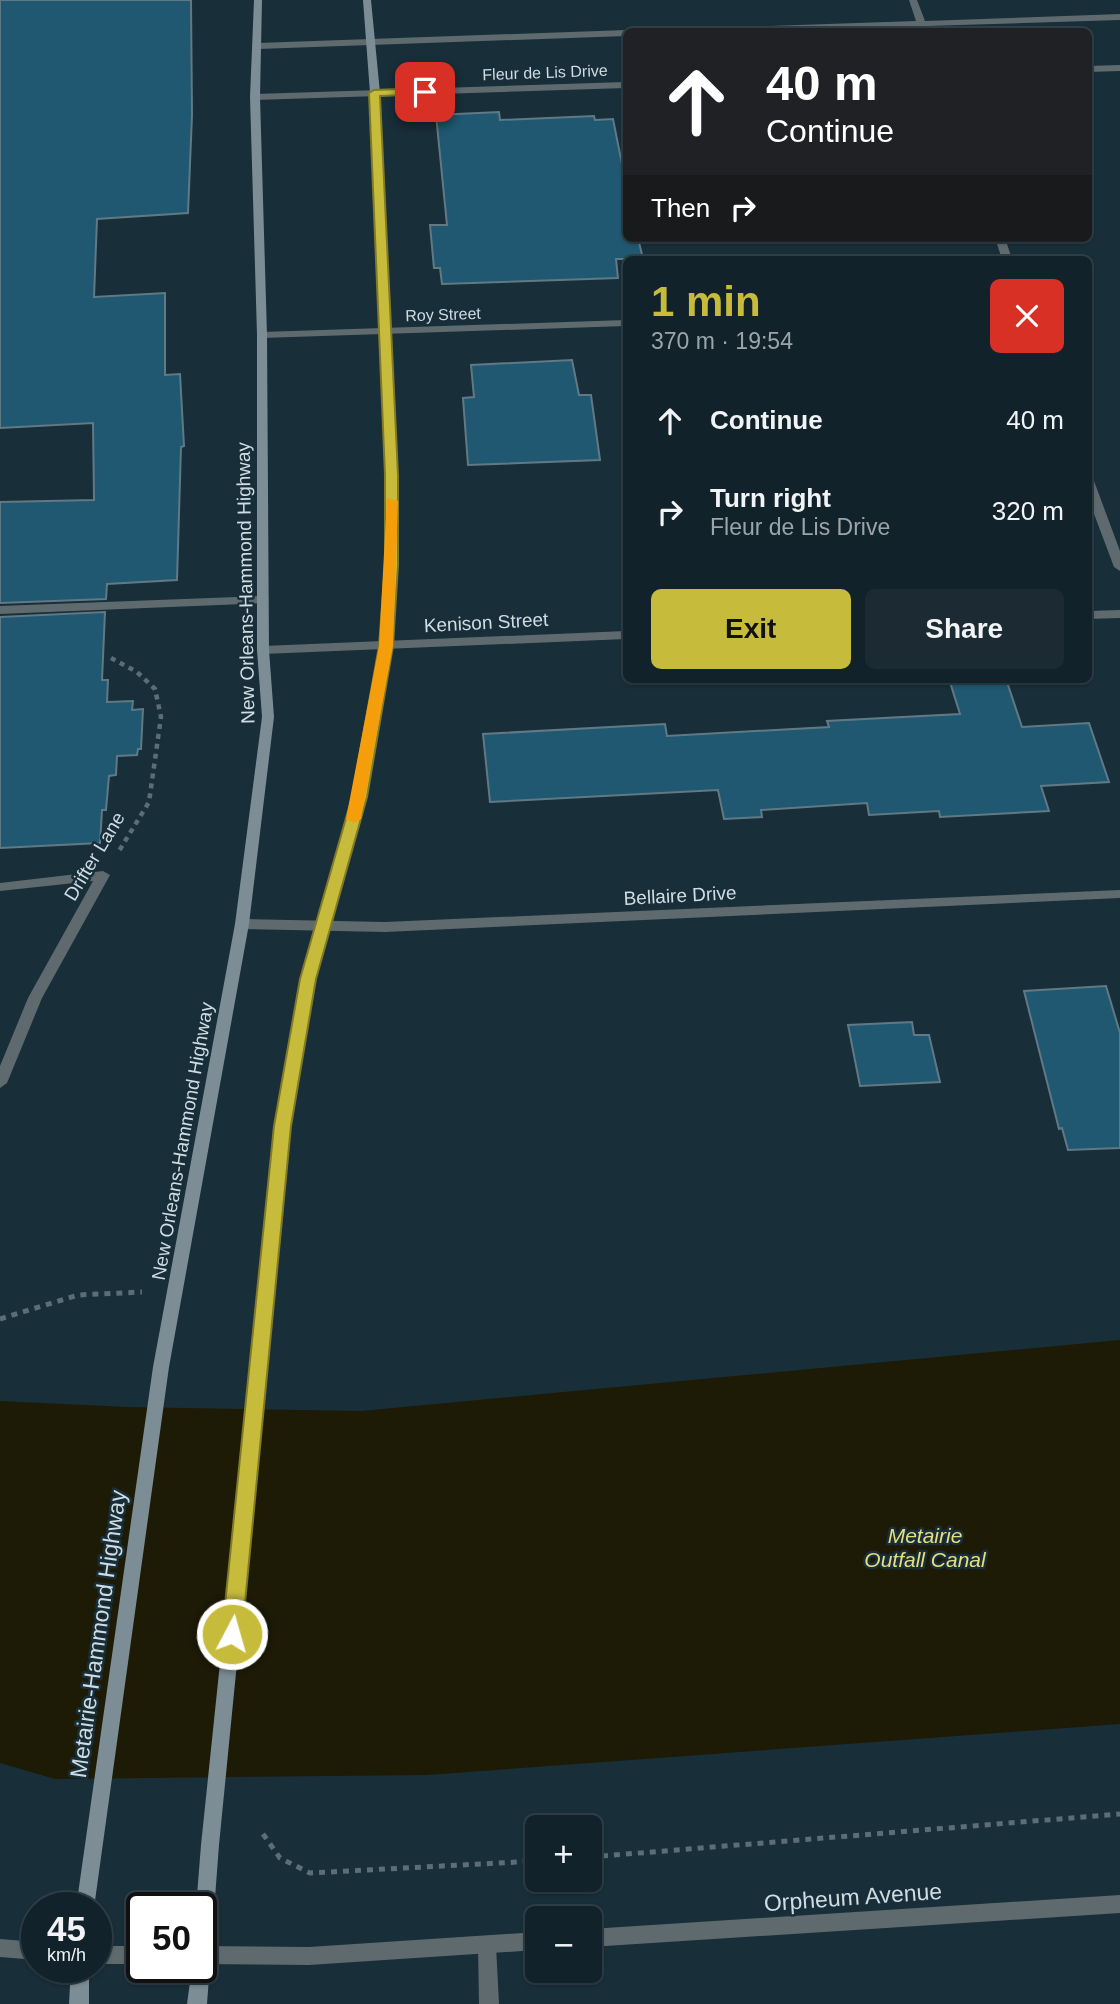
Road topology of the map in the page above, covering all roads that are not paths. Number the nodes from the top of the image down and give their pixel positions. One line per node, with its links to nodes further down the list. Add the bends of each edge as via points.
1 (258, 0): 9 (main road, New Orleans-Hammond Highway)
2 (367, 0): 8 (main road)
3 (913, 0): 5 (street)
4 (1120, 17): 5 (street)
5 (923, 27): 6 (street)
6 (874, 28)
7 (623, 33): 8 (street, Fleur de Lis Drive)
8 (370, 42): 9 (street, Fleur de Lis Drive); 13 (main road)
9 (258, 47): 14 (main road, New Orleans-Hammond Highway)
10 (1120, 68): 11 (street)
11 (1092, 69)
12 (623, 85): 13 (street, Fleur de Lis Drive)
13 (374, 93): 14 (street, Fleur de Lis Drive); 16 (main road)
14 (256, 97): 17 (main road, New Orleans-Hammond Highway)
15 (623, 323): 16 (street, Roy Street)
16 (383, 332): 17 (street, Roy Street); 25 (main road, via 391,475)
17 (262, 335): 20 (main road, New Orleans-Hammond Highway)
18 (1092, 492): 19 (street)
19 (1120, 567)
20 (264, 600): 21 (street); 26 (main road, New Orleans-Hammond Highway)
21 (0, 610)
22 (1120, 614): 23 (street)
23 (1092, 615)
24 (623, 635): 25 (street, Kenison Street)
25 (386, 646): 26 (street, Kenison Street); 30 (main road, via 360,797)
26 (263, 650): 29 (main road, New Orleans-Hammond Highway, via 268,717)
27 (0, 887): 31 (street, Drifter Lane, via 103,875 35,998)
28 (1120, 894): 30 (street, Bellaire Drive, via 399,927)
29 (242, 924): 30 (street, Bellaire Drive); 32 (main road, New Orleans-Hammond Highway)
30 (323, 926): 34 (main road, via 308,979 282,1126)
31 (0, 1083)
32 (161, 1367): 33 (main road, Metairie-Hammond Highway)
33 (87, 1892)
34 (207, 1892)
35 (1120, 1904): 36 (street, Orpheum Avenue)
36 (602, 1937)
37 (525, 1942): 38 (street)
38 (487, 1945): 41 (street); 46 (street)
39 (0, 1948): 40 (street)
40 (21, 1950)
41 (217, 1960)
42 (80, 1983): 44 (main road)
43 (199, 1983): 45 (main road)
44 (79, 2004)
45 (197, 2004)
46 (489, 2004)

